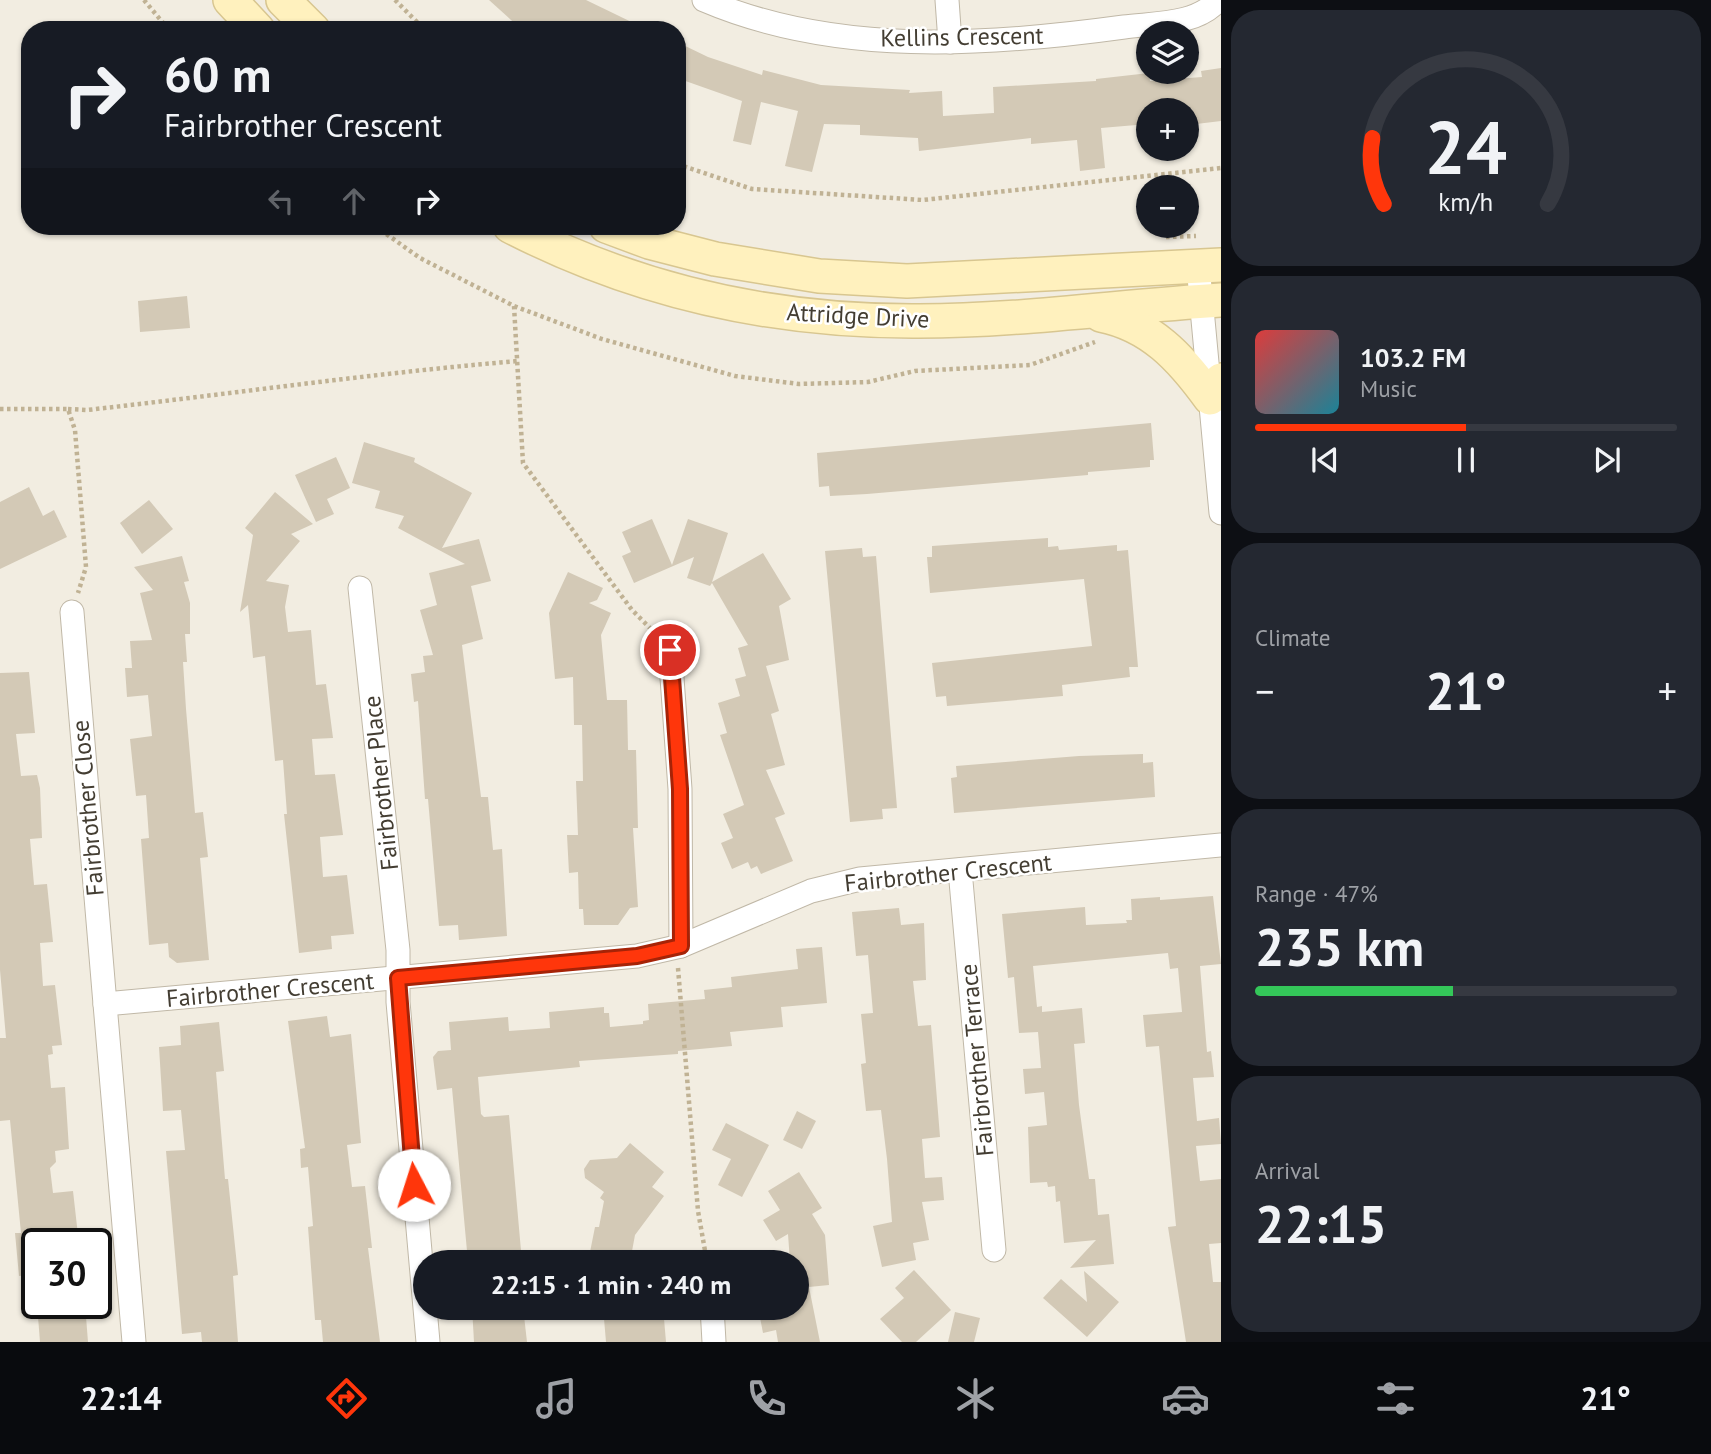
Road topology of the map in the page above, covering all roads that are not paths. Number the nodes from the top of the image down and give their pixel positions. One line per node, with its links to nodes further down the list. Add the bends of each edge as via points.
1 (230, 0): 6 (main road)
2 (283, 0): 7 (main road)
3 (704, 0): 8 (street, Kellins Crescent, via 817,32)
4 (947, 0): 8 (street)
5 (1218, 0): 8 (street, Kellins Crescent, via 1202,15 1174,20 1028,38)
6 (249, 21)
7 (304, 21)
8 (950, 42)
9 (527, 235): 13 (main road, Attridge Drive, via 614,272 729,306 830,319 920,321)
10 (630, 235): 11 (main road, Attridge Drive, via 715,259 819,276 907,281)
11 (1209, 265): 12 (street)
12 (1211, 301): 13 (main road, Attridge Drive); 14 (street)
13 (1085, 311): 14 (main road, via 1114,317 1155,336)
14 (1215, 389): 15 (street)
15 (1221, 513)
16 (360, 588): 22 (street, Fairbrother Place)
17 (72, 612): 23 (street, Fairbrother Close)
18 (670, 650): 21 (street, via 680,789)
19 (1221, 845): 20 (street, Fairbrother Crescent)
20 (960, 870): 21 (street, Fairbrother Crescent, via 860,880 811,891); 24 (street, Fairbrother Terrace)
21 (679, 957): 22 (street, Fairbrother Crescent, via 637,956)
22 (398, 978): 23 (street, Fairbrother Crescent); 27 (street, Fairbrother Place)
23 (105, 1004): 26 (street)
24 (994, 1250)
25 (713, 1320): 28 (street)
26 (134, 1342)
27 (428, 1342)
28 (714, 1342)

